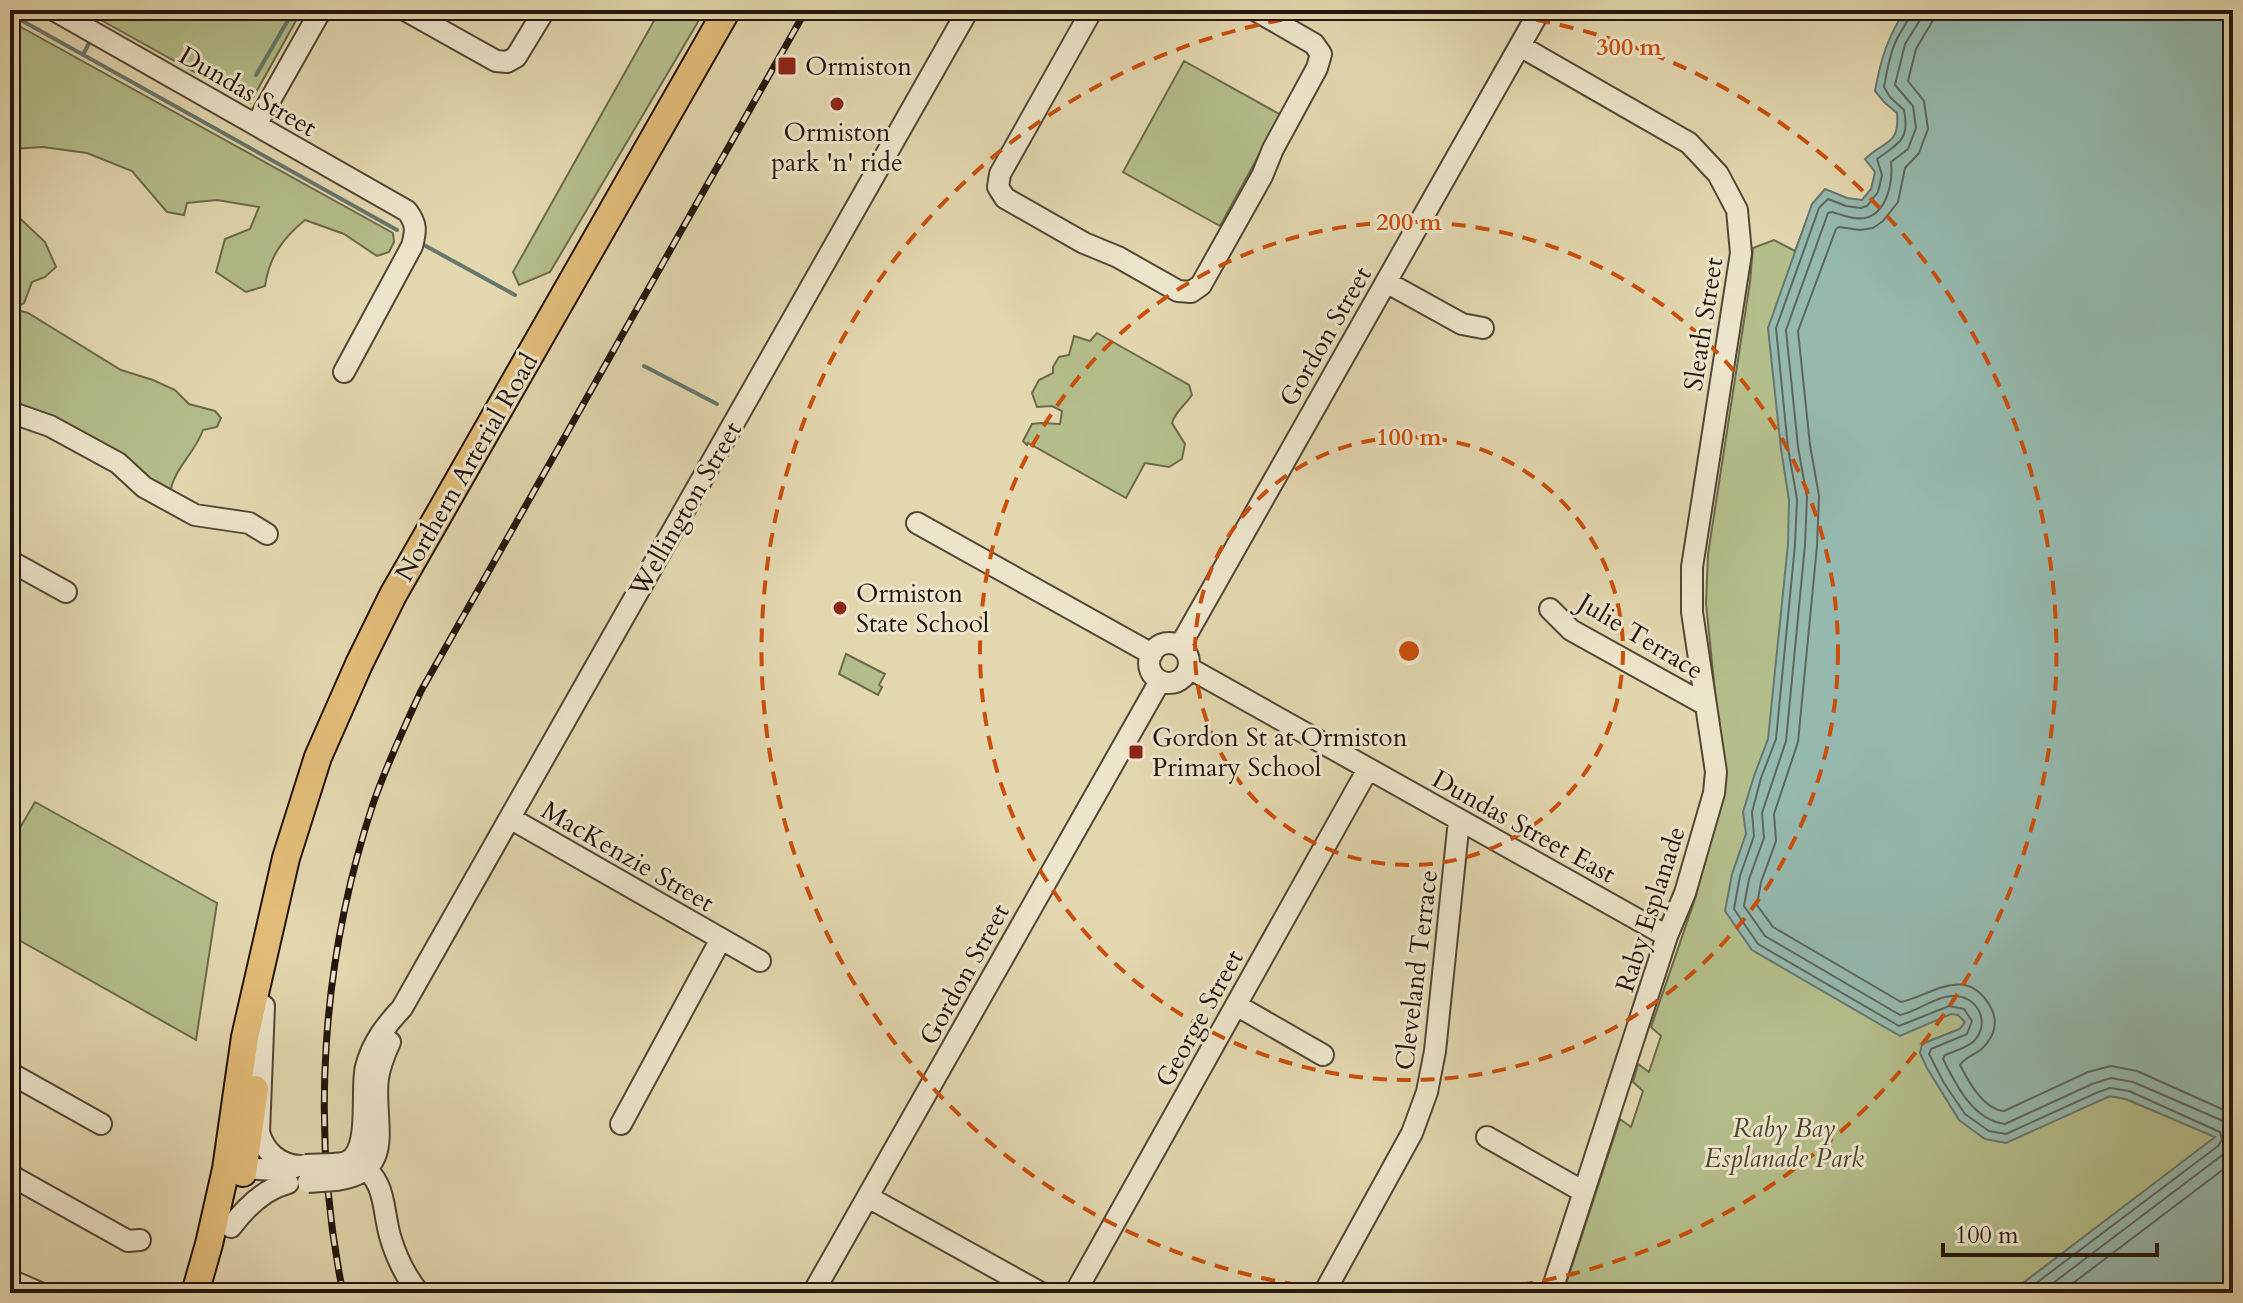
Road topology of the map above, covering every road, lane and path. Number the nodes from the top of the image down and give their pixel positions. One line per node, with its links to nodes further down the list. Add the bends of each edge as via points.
1 (54, 10): 11 (street, Dundas Street)
2 (321, 10): 11 (street)
3 (405, 10): 9 (street, via 496,61 507,62 516,57)
4 (727, 10): 32 (main road, Northern Arterial Road, via 393,595 359,664 318,757 286,858)
5 (968, 10): 28 (street, Wellington Street)
6 (1092, 10): 7 (street, via 1000,174 998,187 1005,198 1084,243 1178,291 1191,292 1201,285 1268,167 1321,54 1314,44)
7 (1255, 10)
8 (1540, 10): 10 (street, Gordon Street)
9 (544, 11)
10 (1520, 46): 12 (street, Gordon Street); 17 (street, Sleath Street, via 1689,143 1718,174 1737,210 1741,253)
11 (256, 125): 14 (street, Dundas Street, via 407,211 413,220 412,246)
12 (1386, 282): 13 (street, via 1462,324); 22 (street, Gordon Street)
13 (1483, 328)
14 (344, 372)
15 (10, 412): 18 (street, via 50,426 118,463 144,487 195,515 249,523)
16 (917, 523): 23 (street)
17 (1697, 529): 26 (street, Raby Esplanade, via 1692,612)
18 (267, 534)
19 (10, 561): 20 (street)
20 (66, 592)
21 (1550, 609): 26 (street, Julie Terrace, via 1571,630)
22 (1180, 646): 23 (street, via 1167,643); 24 (street)
23 (1152, 654): 25 (street, via 1150,666)
24 (1189, 668): 25 (street, via 1178,681); 27 (street, Dundas Street East)
25 (1160, 681): 46 (street, Gordon Street)
26 (1706, 705): 30 (street, Raby Esplanade, via 1714,793)
27 (1368, 769): 29 (street, Dundas Street East); 34 (street, George Street)
28 (510, 818): 31 (street, MacKenzie Street); 41 (street, Wellington Street, via 402,1008 378,1079 379,1149 374,1159)
29 (1459, 820): 30 (street, Dundas Street East); 58 (street, Cleveland Terrace, via 1427,1092 1412,1133)
30 (1667, 936): 45 (street, Raby Esplanade)
31 (721, 939): 33 (street, MacKenzie Street); 39 (street, MacKenzie Street)
32 (267, 949): 35 (main road, Northern Arterial Road); 42 (main road, Northern Arterial Road, via 245,1037)
33 (760, 961)
34 (1236, 1005): 36 (street); 57 (street, George Street)
35 (264, 1006): 42 (main road, Northern Arterial Road, via 250,1129); 43 (street, via 259,1132 264,1146)
36 (1323, 1055)
37 (10, 1073): 38 (street)
38 (101, 1124)
39 (621, 1124)
40 (1487, 1137): 45 (street)
41 (348, 1170): 43 (street, bridge); 53 (street, via 370,1199 384,1258); 54 (street, via 383,1195 395,1253)
42 (237, 1171): 43 (street); 47 (main road, Northern Arterial Road); 51 (main road)
43 (300, 1174): 47 (street, via 260,1196)
44 (10, 1175): 48 (street, via 128,1241)
45 (1584, 1192): 59 (street, Raby Esplanade)
46 (868, 1197): 55 (street, Gordon Street); 56 (street)
47 (231, 1227): 52 (main road, Northern Arterial Road)
48 (140, 1240)
49 (10, 1280): 50 (street)
50 (40, 1293)
51 (195, 1293)
52 (213, 1293)
53 (407, 1293)
54 (419, 1293)
55 (813, 1293)
56 (1041, 1293)
57 (1075, 1293)
58 (1324, 1293)
59 (1551, 1293)

